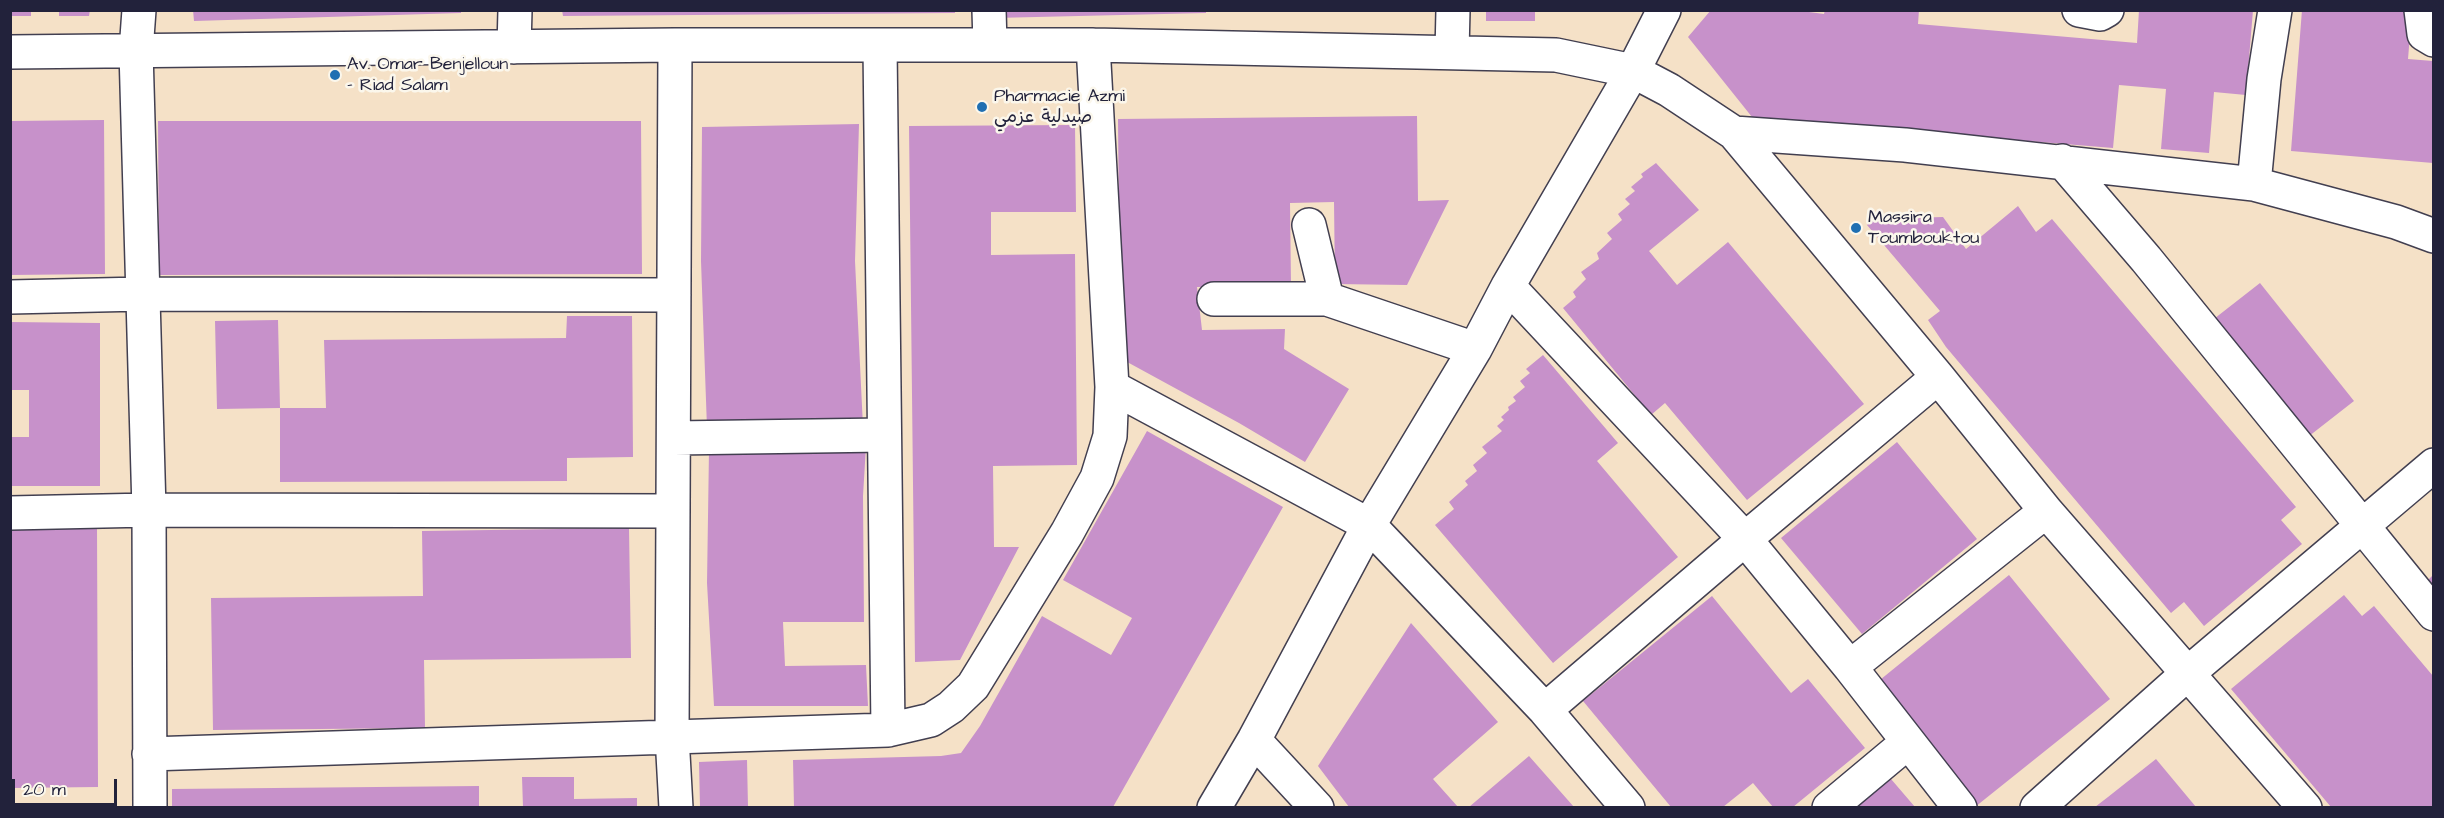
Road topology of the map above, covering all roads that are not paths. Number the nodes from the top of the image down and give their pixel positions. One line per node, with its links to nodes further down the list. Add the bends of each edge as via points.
1 (140, 10): 16 (street)
2 (515, 10): 15 (street)
3 (989, 10): 11 (street)
4 (1453, 10): 18 (street)
5 (1664, 10): 19 (street)
6 (2079, 10): 7 (street, via 2100,14)
7 (2107, 10)
8 (2275, 10): 22 (street)
9 (2421, 10): 10 (street, via 2424,34)
10 (2433, 40)
11 (990, 44): 13 (street); 14 (street)
12 (675, 45): 14 (street); 15 (street); 27 (street)
13 (1093, 45): 18 (street); 33 (street)
14 (880, 46): 34 (street)
15 (514, 47): 16 (street)
16 (136, 51): 17 (street); 26 (street)
17 (10, 52)
18 (1452, 52): 19 (street, via 1556,55)
19 (1633, 71): 20 (street); 25 (street)
20 (1734, 133): 21 (street); 32 (street)
21 (2062, 161): 22 (street); 42 (street, via 2146,259)
22 (2254, 184): 24 (street, via 2396,222)
23 (1309, 225): 30 (street)
24 (2433, 236)
25 (1508, 286): 31 (street); 43 (street)
26 (142, 294): 27 (street); 28 (street); 37 (street)
27 (675, 295): 35 (street)
28 (10, 297)
29 (1214, 299): 30 (street)
30 (1327, 299): 31 (street)
31 (1475, 349): 41 (street)
32 (1938, 377): 39 (street); 43 (street)
33 (1112, 387): 41 (street); 48 (street, via 1110,436 1097,478 973,686 931,720)
34 (884, 435): 35 (street); 48 (street)
35 (674, 438): 38 (street)
36 (2433, 465): 42 (street)
37 (149, 510): 38 (street); 40 (street); 52 (street)
38 (674, 511): 49 (street)
39 (2046, 511): 45 (street); 46 (street)
40 (10, 513)
41 (1369, 525): 47 (street); 50 (street)
42 (2361, 527): 44 (street); 46 (street)
43 (1744, 539): 45 (street); 47 (street)
44 (2433, 614)
45 (1850, 667): 51 (street)
46 (2187, 674): 60 (street); 61 (street)
47 (1545, 710): 57 (street)
48 (888, 729): 49 (street)
49 (672, 736): 52 (street); 54 (street)
50 (1254, 740): 55 (street); 56 (street)
51 (1908, 742): 58 (street); 59 (street)
52 (149, 754): 53 (street)
53 (150, 807)
54 (676, 807)
55 (1214, 807)
56 (1317, 807)
57 (1628, 807)
58 (1829, 807)
59 (1960, 807)
60 (2037, 807)
61 (2305, 807)

